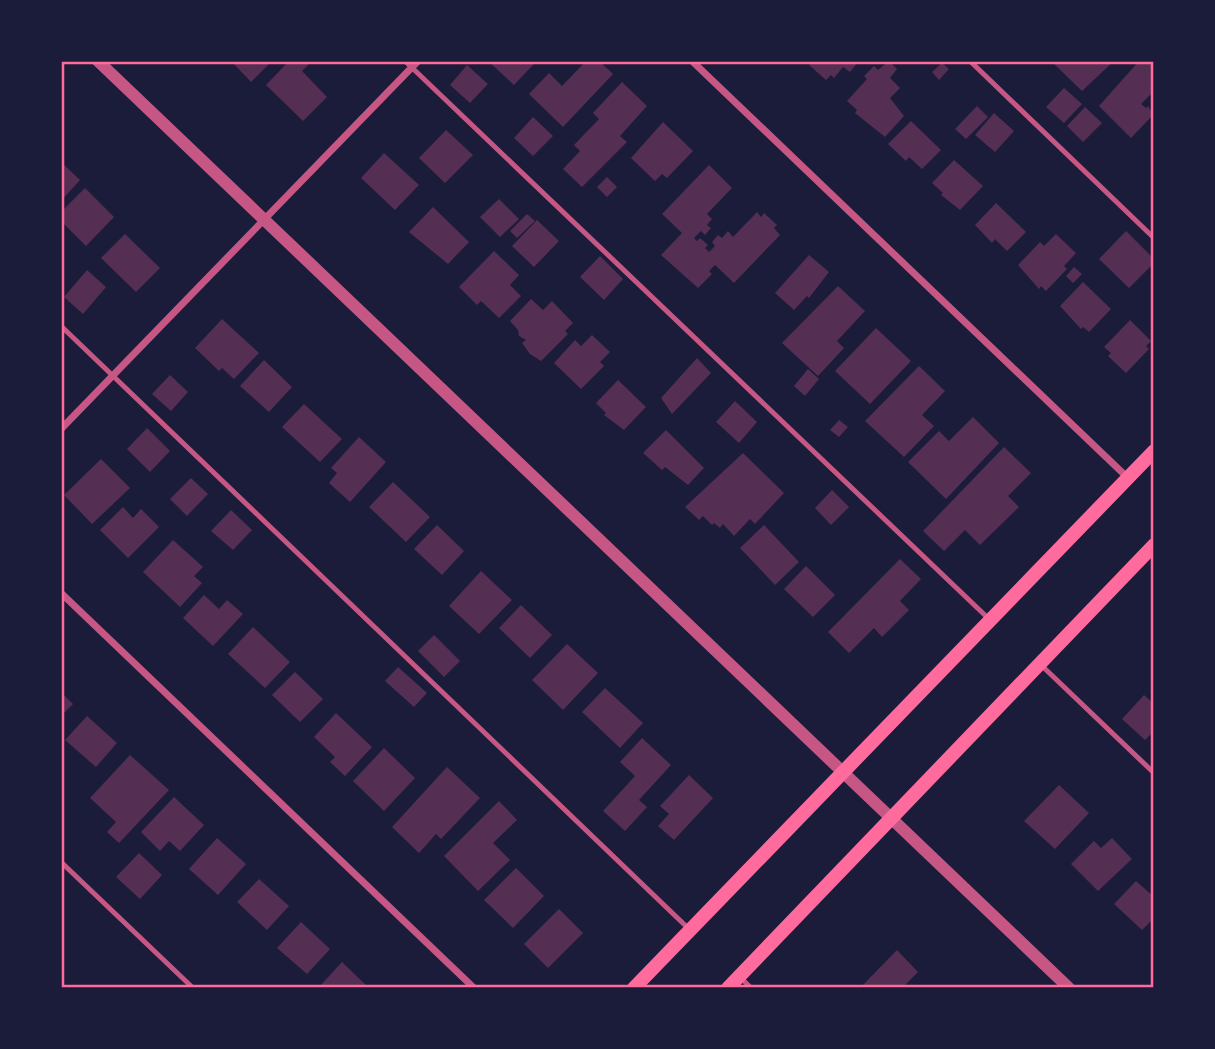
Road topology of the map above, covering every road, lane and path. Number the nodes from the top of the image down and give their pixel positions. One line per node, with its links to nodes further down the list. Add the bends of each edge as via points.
1 (98, 61): 7 (street)
2 (405, 61): 6 (lane)
3 (418, 61): 6 (street)
4 (692, 61): 13 (street)
5 (970, 61): 8 (lane)
6 (411, 68): 7 (street); 16 (lane)
7 (264, 220): 10 (street); 18 (street)
8 (1154, 238)
9 (61, 326): 10 (lane)
10 (113, 376): 11 (street); 22 (lane)
11 (61, 429)
12 (1154, 451): 13 (main road)
13 (1128, 478): 16 (main road)
14 (1154, 545): 17 (main road)
15 (61, 593): 25 (street)
16 (990, 620): 18 (main road)
17 (1040, 663): 19 (lane); 20 (main road)
18 (843, 772): 20 (street); 22 (main road)
19 (1154, 773)
20 (890, 818): 23 (main road); 29 (street)
21 (61, 862): 24 (lane)
22 (690, 930): 26 (main road)
23 (739, 976): 27 (main road); 28 (lane)
24 (193, 988)
25 (474, 988)
26 (634, 988)
27 (729, 988)
28 (751, 988)
29 (1069, 988)

